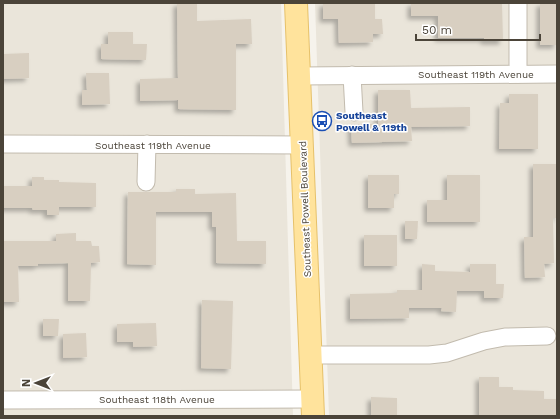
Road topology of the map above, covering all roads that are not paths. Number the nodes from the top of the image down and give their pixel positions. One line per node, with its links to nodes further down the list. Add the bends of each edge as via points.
1 (296, 3): 6 (main road, Southeast Powell Boulevard)
2 (518, 3): 3 (street)
3 (518, 74): 4 (street, Southeast 119th Avenue); 5 (street, Southeast 119th Avenue)
4 (557, 74)
5 (352, 75): 6 (street, Southeast 119th Avenue); 7 (street)
6 (300, 76): 10 (main road, Southeast Powell Boulevard)
7 (354, 112)
8 (3, 144): 9 (street, Southeast 119th Avenue)
9 (147, 144): 10 (street, Southeast 119th Avenue); 11 (street)
10 (303, 145): 13 (main road, Southeast Powell Boulevard)
11 (146, 182)
12 (547, 336): 13 (street, via 505,337 447,353 429,355)
13 (311, 355): 15 (main road, Southeast Powell Boulevard)
14 (3, 400): 15 (street, Southeast 118th Avenue)
15 (312, 407)

